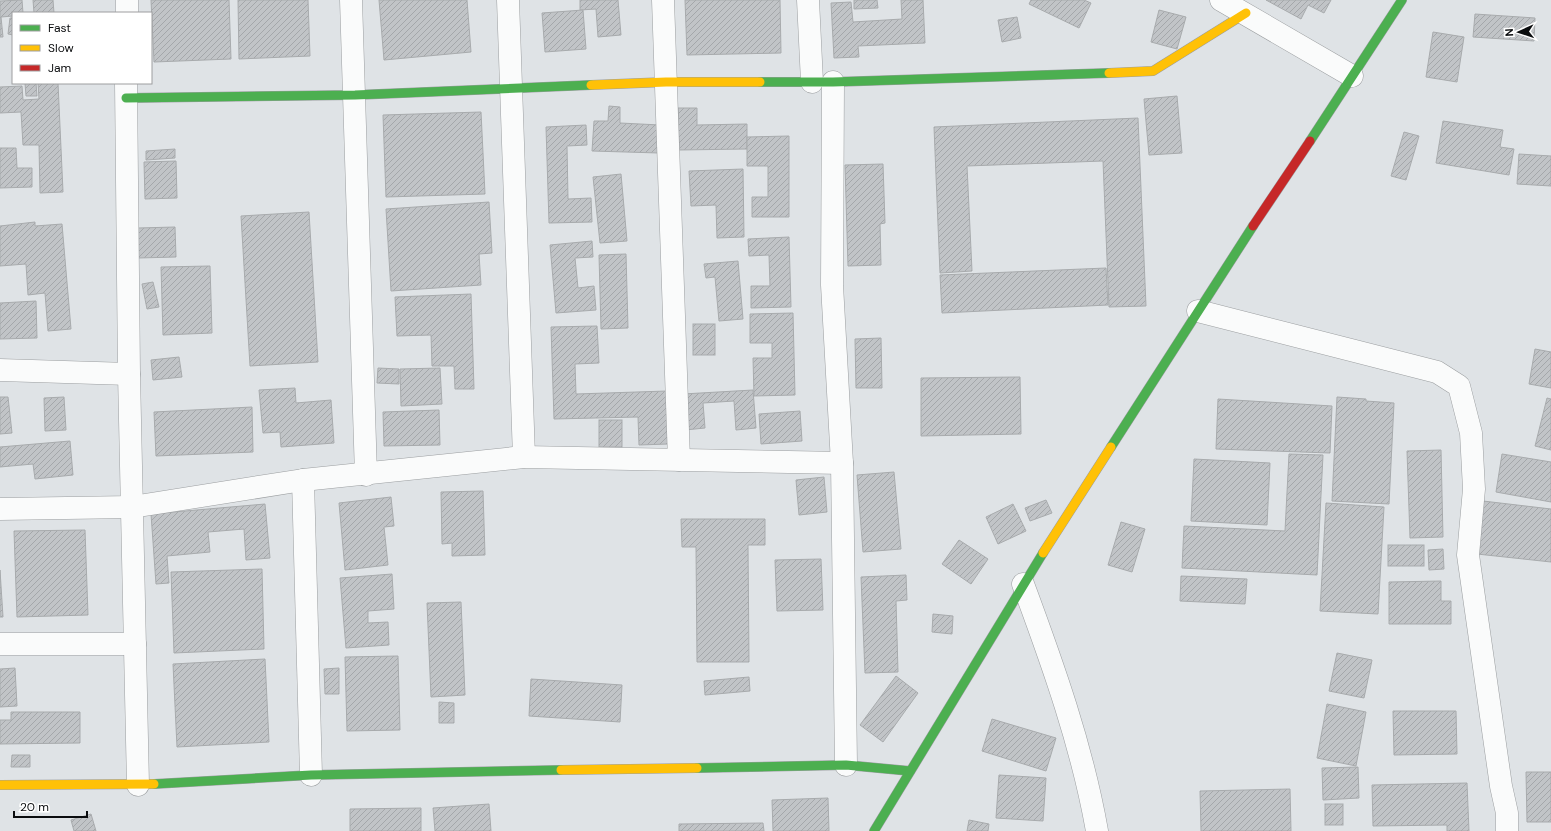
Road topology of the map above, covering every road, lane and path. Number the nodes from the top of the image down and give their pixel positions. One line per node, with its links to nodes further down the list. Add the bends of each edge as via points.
1 (127, 0): 8 (street)
2 (351, 0): 16 (street)
3 (508, 0): 14 (street)
4 (663, 0): 11 (street)
5 (808, 0): 12 (street)
6 (1221, 0): 9 (street)
7 (1402, 0): 10 (street)
8 (127, 12)
9 (1246, 13): 10 (street); 13 (street, via 1152,71)
10 (1352, 76): 17 (street)
11 (666, 82): 12 (street); 14 (street); 21 (street)
12 (812, 82): 13 (street)
13 (833, 82): 22 (street, via 832,285)
14 (511, 90): 16 (street); 20 (street)
15 (126, 91): 16 (street); 19 (street)
16 (355, 95): 23 (street)
17 (1198, 311): 27 (street); 37 (street, via 1437,372 1459,386 1471,433 1474,489 1468,555 1507,813)
18 (0, 370): 19 (street)
19 (129, 374): 25 (street)
20 (524, 457): 21 (street); 23 (street)
21 (679, 460): 22 (street)
22 (842, 463): 30 (street)
23 (366, 475): 24 (street)
24 (303, 480): 25 (street); 32 (street)
25 (132, 506): 26 (street); 29 (street)
26 (0, 509)
27 (1023, 584): 31 (street); 36 (street, via 1056,675 1089,787)
28 (0, 644): 29 (street)
29 (135, 644): 34 (street)
30 (846, 765): 31 (street); 32 (street)
31 (910, 771): 35 (street)
32 (311, 775): 34 (street)
33 (0, 785): 34 (street)
34 (138, 785)
35 (874, 831)
36 (1097, 831)
37 (1507, 831)

